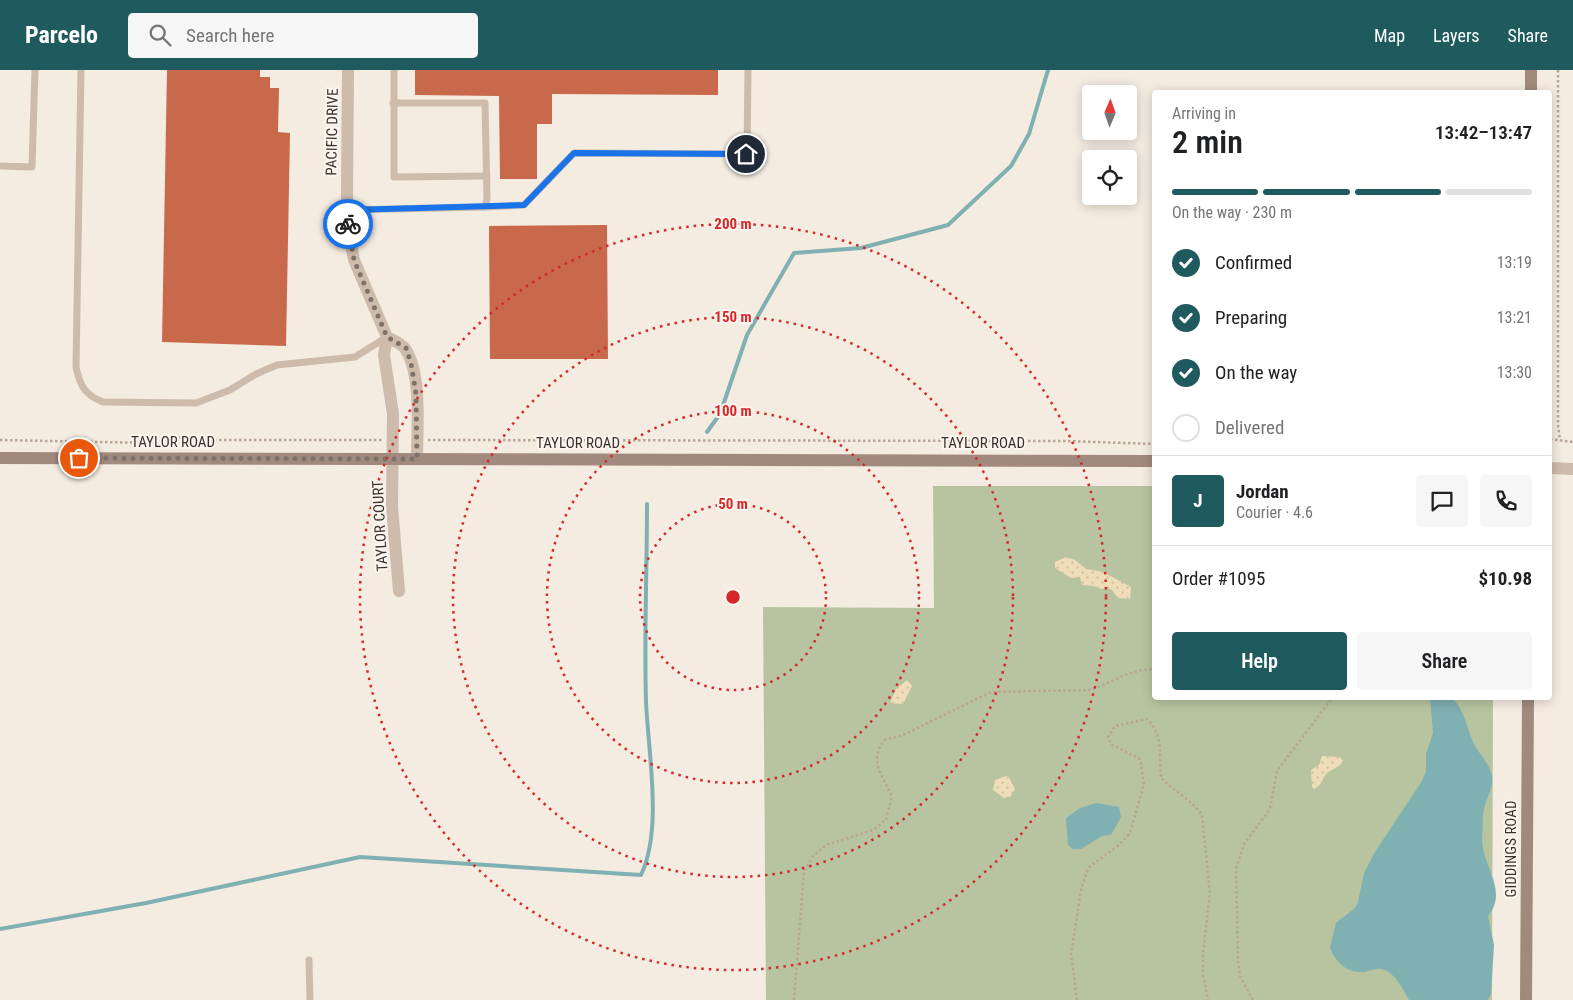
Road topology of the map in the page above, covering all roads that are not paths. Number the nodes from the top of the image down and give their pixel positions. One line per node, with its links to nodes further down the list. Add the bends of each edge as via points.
1 (35, 70): 9 (lane, via 32,167)
2 (81, 70): 13 (lane, via 76,367 79,383 89,396 103,402 196,403 230,390 277,365 355,357)
3 (348, 70): 12 (street, PACIFIC DRIVE)
4 (394, 70): 8 (lane)
5 (748, 70): 11 (lane, via 746,154 574,153 524,205)
6 (1531, 70): 7 (street)
7 (1531, 90)
8 (393, 103): 10 (lane, via 485,103); 10 (lane, via 394,177)
9 (0, 166)
10 (487, 176): 11 (lane)
11 (485, 207): 12 (lane)
12 (348, 210): 13 (street, PACIFIC DRIVE, via 354,260)
13 (387, 337): 15 (street, PACIFIC DRIVE, via 384,356 393,414); 16 (street, via 406,348 411,363 416,394)
14 (0, 458): 15 (street, TAYLOR ROAD)
15 (393, 459): 16 (street, TAYLOR ROAD); 20 (street, TAYLOR COURT, via 392,506)
16 (417, 459): 17 (street, TAYLOR ROAD)
17 (1152, 462)
18 (1552, 468): 19 (street)
19 (1573, 469)
20 (399, 591)
21 (1528, 700): 24 (street, GIDDINGS ROAD)
22 (310, 960): 23 (lane)
23 (310, 1000)
24 (1526, 1000)

